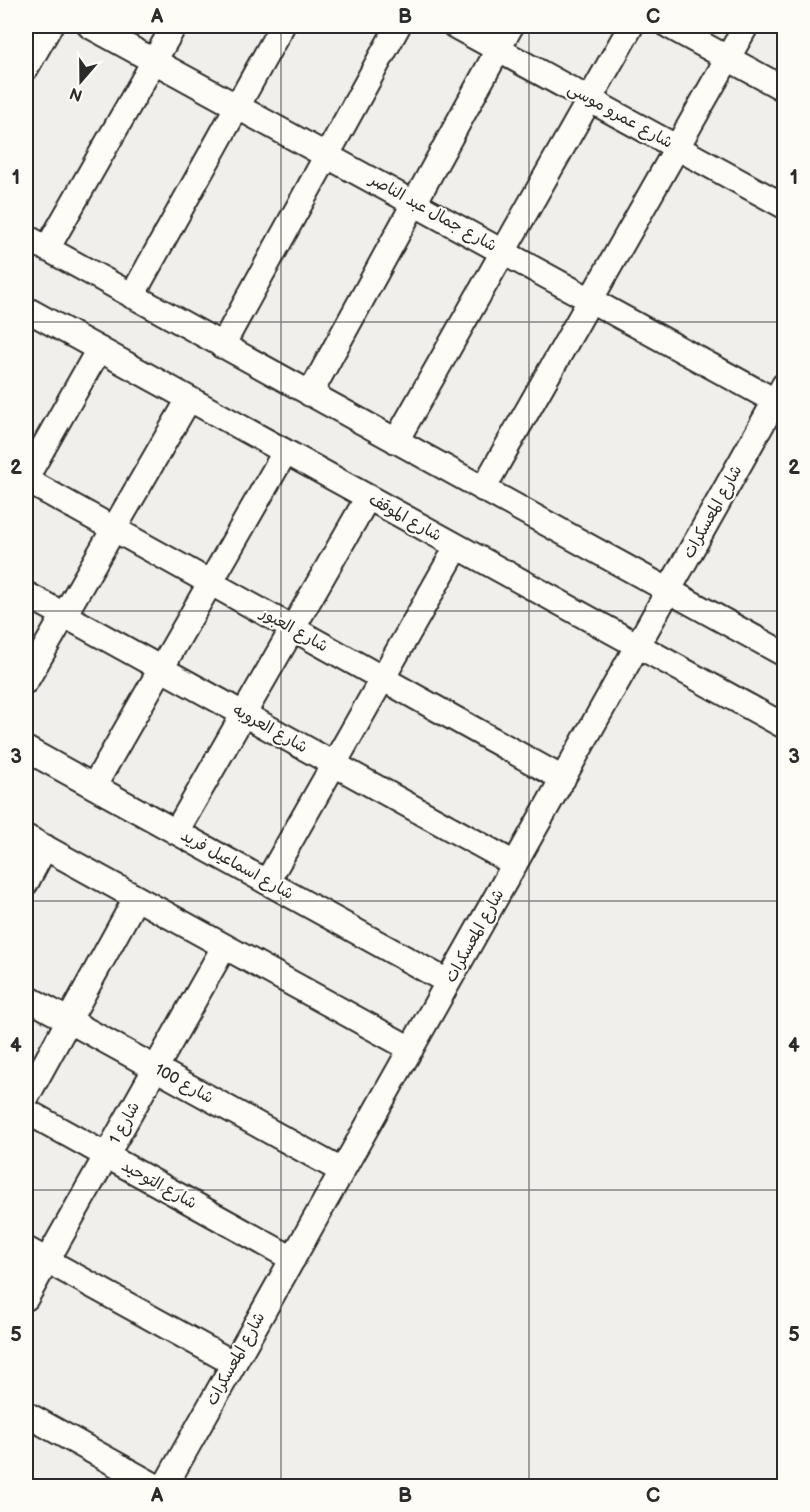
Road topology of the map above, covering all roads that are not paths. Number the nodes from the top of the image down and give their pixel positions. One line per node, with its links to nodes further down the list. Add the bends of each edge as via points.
1 (50, 26): 14 (street)
2 (90, 26): 13 (street, شارع جمال عبد الناصر)
3 (174, 26): 13 (street)
4 (282, 26): 17 (street)
5 (398, 26): 19 (street)
6 (454, 26): 11 (street, شارع عمرو موسى)
7 (511, 26): 11 (street)
8 (631, 26): 16 (street)
9 (669, 26): 12 (street)
10 (746, 26): 12 (street)
11 (498, 49): 16 (street, شارع عمرو موسى); 20 (street)
12 (728, 58): 15 (street); 18 (street)
13 (154, 61): 17 (street, شارع جمال عبد الناصر); 23 (street)
14 (26, 68)
15 (784, 89)
16 (589, 99): 18 (street, شارع عمرو موسى); 24 (street)
17 (237, 106): 19 (street, شارع جمال عبد الناصر); 25 (street)
18 (677, 147): 21 (street, شارع عمرو موسى); 26 (street)
19 (327, 155): 20 (street, شارع جمال عبد الناصر); 28 (street)
20 (414, 203): 24 (street, شارع جمال عبد الناصر); 30 (street)
21 (784, 206)
22 (26, 237): 23 (street)
23 (47, 249): 25 (street)
24 (503, 252): 26 (street, شارع جمال عبد الناصر); 33 (street)
25 (132, 296): 28 (street)
26 (590, 300): 31 (street, شارع جمال عبد الناصر); 36 (street)
27 (26, 309): 29 (street, شارع الموقف)
28 (222, 345): 30 (street)
29 (99, 349): 32 (street, شارع الموقف); 35 (street)
30 (310, 393): 33 (street)
31 (780, 393): 41 (street, شارع المعسكرات)
32 (189, 399): 34 (street, شارع الموقف); 38 (street)
33 (396, 441): 36 (street)
34 (285, 452): 37 (street, شارع الموقف); 40 (street)
35 (26, 479): 38 (street, شارع العبور)
36 (483, 489): 41 (street)
37 (368, 497): 39 (street, شارع الموقف); 44 (street)
38 (114, 529): 40 (street, شارع العبور); 43 (street)
39 (457, 547): 45 (street, شارع الموقف); 48 (street)
40 (210, 583): 44 (street, شارع العبور); 47 (street)
41 (669, 591): 45 (street, شارع المعسكرات); 46 (street)
42 (26, 594): 43 (street, شارع العروبه)
43 (64, 616): 47 (street, شارع العروبه); 49 (street)
44 (292, 629): 48 (street, شارع العبور); 50 (street)
45 (637, 647): 51 (street, شارع الموقف); 54 (street, شارع المعسكرات)
46 (784, 654)
47 (161, 669): 50 (street, شارع العروبه); 55 (street)
48 (382, 679): 53 (street); 54 (street, شارع العبور)
49 (26, 681)
50 (244, 714): 53 (street, شارع العروبه); 56 (street)
51 (784, 726)
52 (26, 749): 55 (street, شارع اسماعيل فريد)
53 (334, 765): 58 (street, شارع العروبه); 59 (street)
54 (562, 779): 58 (street, شارع المعسكرات)
55 (94, 786): 56 (street, شارع اسماعيل فريد)
56 (176, 832): 59 (street, شارع اسماعيل فريد)
57 (35, 842): 60 (street); 61 (street)
58 (515, 864): 63 (street, شارع المعسكرات)
59 (267, 882): 63 (street, شارع اسماعيل فريد)
60 (26, 883)
61 (136, 898): 62 (street); 65 (street)
62 (224, 947): 66 (street); 67 (street, شارع 1)
63 (448, 982): 66 (street, شارع المعسكرات)
64 (26, 997): 65 (street, شارع 100)
65 (68, 1020): 67 (street, شارع 100); 68 (street)
66 (411, 1049): 71 (street, شارع المعسكرات)
67 (156, 1068): 70 (street, شارع 1); 71 (street, شارع 100)
68 (26, 1098)
69 (26, 1111): 70 (street, شارع التوحيد)
70 (107, 1156): 73 (street, شارع التوحيد); 74 (street, شارع 1)
71 (342, 1171): 73 (street, شارع المعسكرات)
72 (26, 1249): 74 (street)
73 (293, 1259): 76 (street, شارع المعسكرات)
74 (46, 1260): 75 (street, شارع 1); 76 (street)
75 (26, 1298)
76 (233, 1363): 79 (street, شارع المعسكرات)
77 (26, 1414): 78 (street)
78 (155, 1486)
79 (165, 1486)

